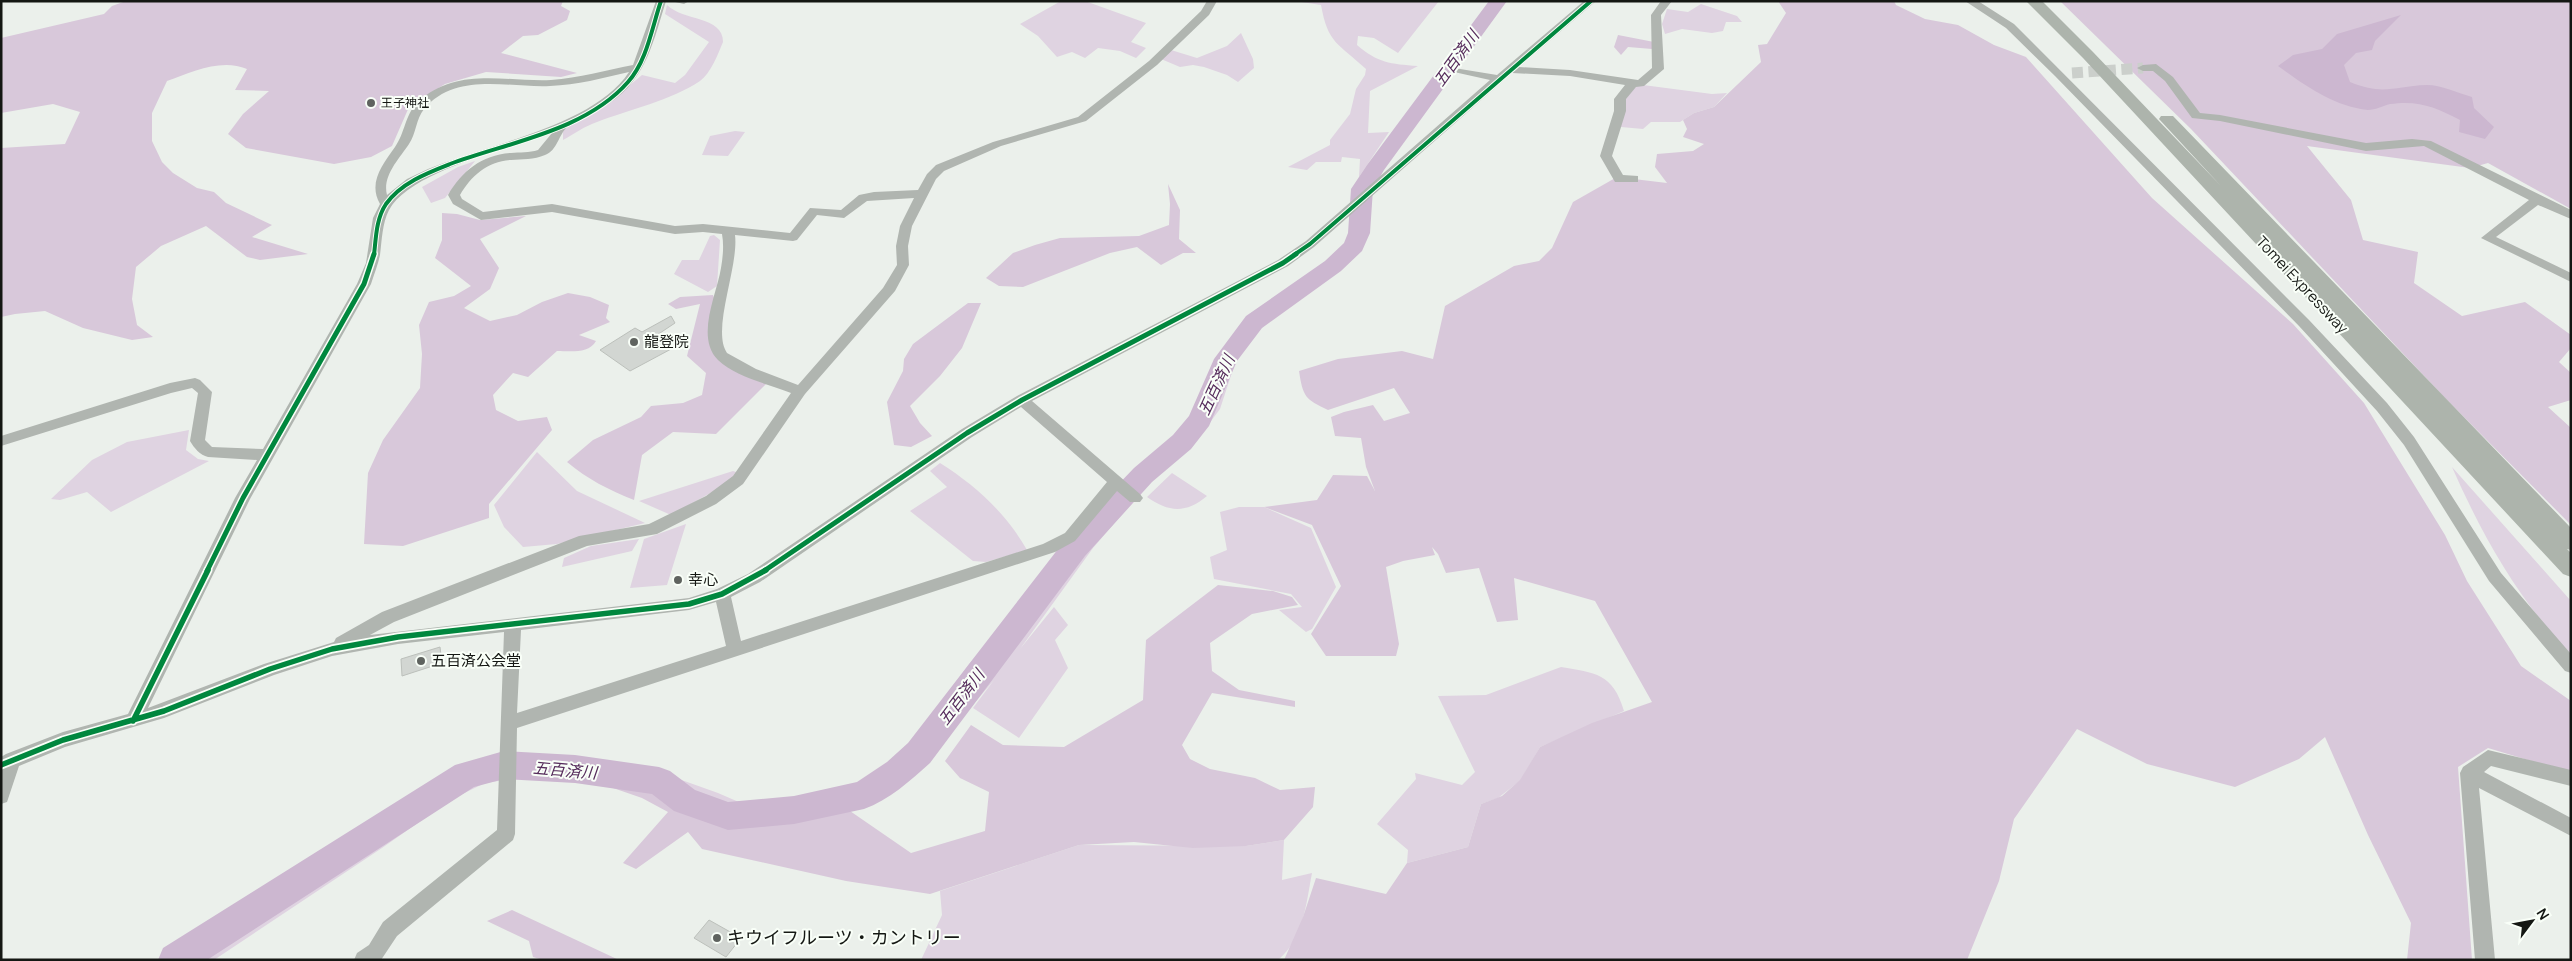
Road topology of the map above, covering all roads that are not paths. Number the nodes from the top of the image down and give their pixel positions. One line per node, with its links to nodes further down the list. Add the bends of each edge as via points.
1 (661, 1): 10 (street)
2 (676, 1): 3 (street)
3 (684, 1)
4 (1212, 1): 18 (street, via 1205,13 1153,63 1094,112 1082,119 997,144 940,168)
5 (1591, 1): 13 (street)
6 (1666, 1): 15 (street, via 1656,15 1658,69 1640,84)
7 (1970, 1): 36 (street, via 2010,26 2066,74 2382,407 2409,441 2495,577)
8 (2033, 1): 31 (highway, Tomei Expressway)
9 (2051, 1): 30 (highway, Tomei Expressway)
10 (638, 67): 16 (street, via 629,81 612,96); 20 (street, via 550,83 478,79 429,99 413,119 404,142 389,160 380,191)
11 (2143, 68): 19 (street, via 2156,67 2196,116 2366,147 2416,141 2427,143)
12 (1458, 70): 14 (street)
13 (1509, 70): 14 (street); 15 (street, via 1570,73)
14 (1499, 79): 25 (street, via 1310,244 1269,271)
15 (1633, 83): 17 (street, via 1620,99 1620,111 1606,156 1618,179)
16 (564, 124): 20 (street, via 438,168 398,191); 22 (street, via 546,150 530,156 491,159 482,163 458,186 454,195 457,201 481,216 552,208 675,230 703,228)
17 (1634, 179)
18 (923, 194): 22 (street, via 863,198 844,214 814,211 793,237); 24 (street, via 906,226 903,264 888,291)
19 (2537, 200): 21 (street); 23 (street, via 2487,238)
20 (386, 205): 27 (street, via 378,222 372,264 364,284)
21 (2571, 215)
22 (728, 231): 24 (street, via 731,244 715,335 718,350 724,358 772,381)
23 (2571, 278)
24 (800, 390): 34 (street, via 738,480 711,500 652,530 585,540 388,617)
25 (1022, 400): 28 (street); 32 (street, via 967,433 754,578)
26 (1, 441): 27 (street, via 195,383 205,392 197,441 202,447 208,452)
27 (266, 455): 37 (street)
28 (1115, 483): 29 (street); 35 (street, via 1070,537 1048,548)
29 (1135, 498)
30 (2571, 542)
31 (2571, 568)
32 (722, 594): 33 (street, via 689,604); 35 (street)
33 (513, 626): 34 (street, via 398,638); 38 (street)
34 (332, 649): 37 (street)
35 (735, 651): 38 (street)
36 (2571, 666)
37 (133, 721): 39 (street, via 63,740)
38 (508, 723): 44 (street, via 506,834 390,929 376,952)
39 (7, 762): 42 (street)
40 (2470, 773): 41 (street, via 2488,758); 43 (street); 45 (street)
41 (2571, 778)
42 (1, 796)
43 (2571, 828)
44 (364, 960)
45 (2485, 960)

